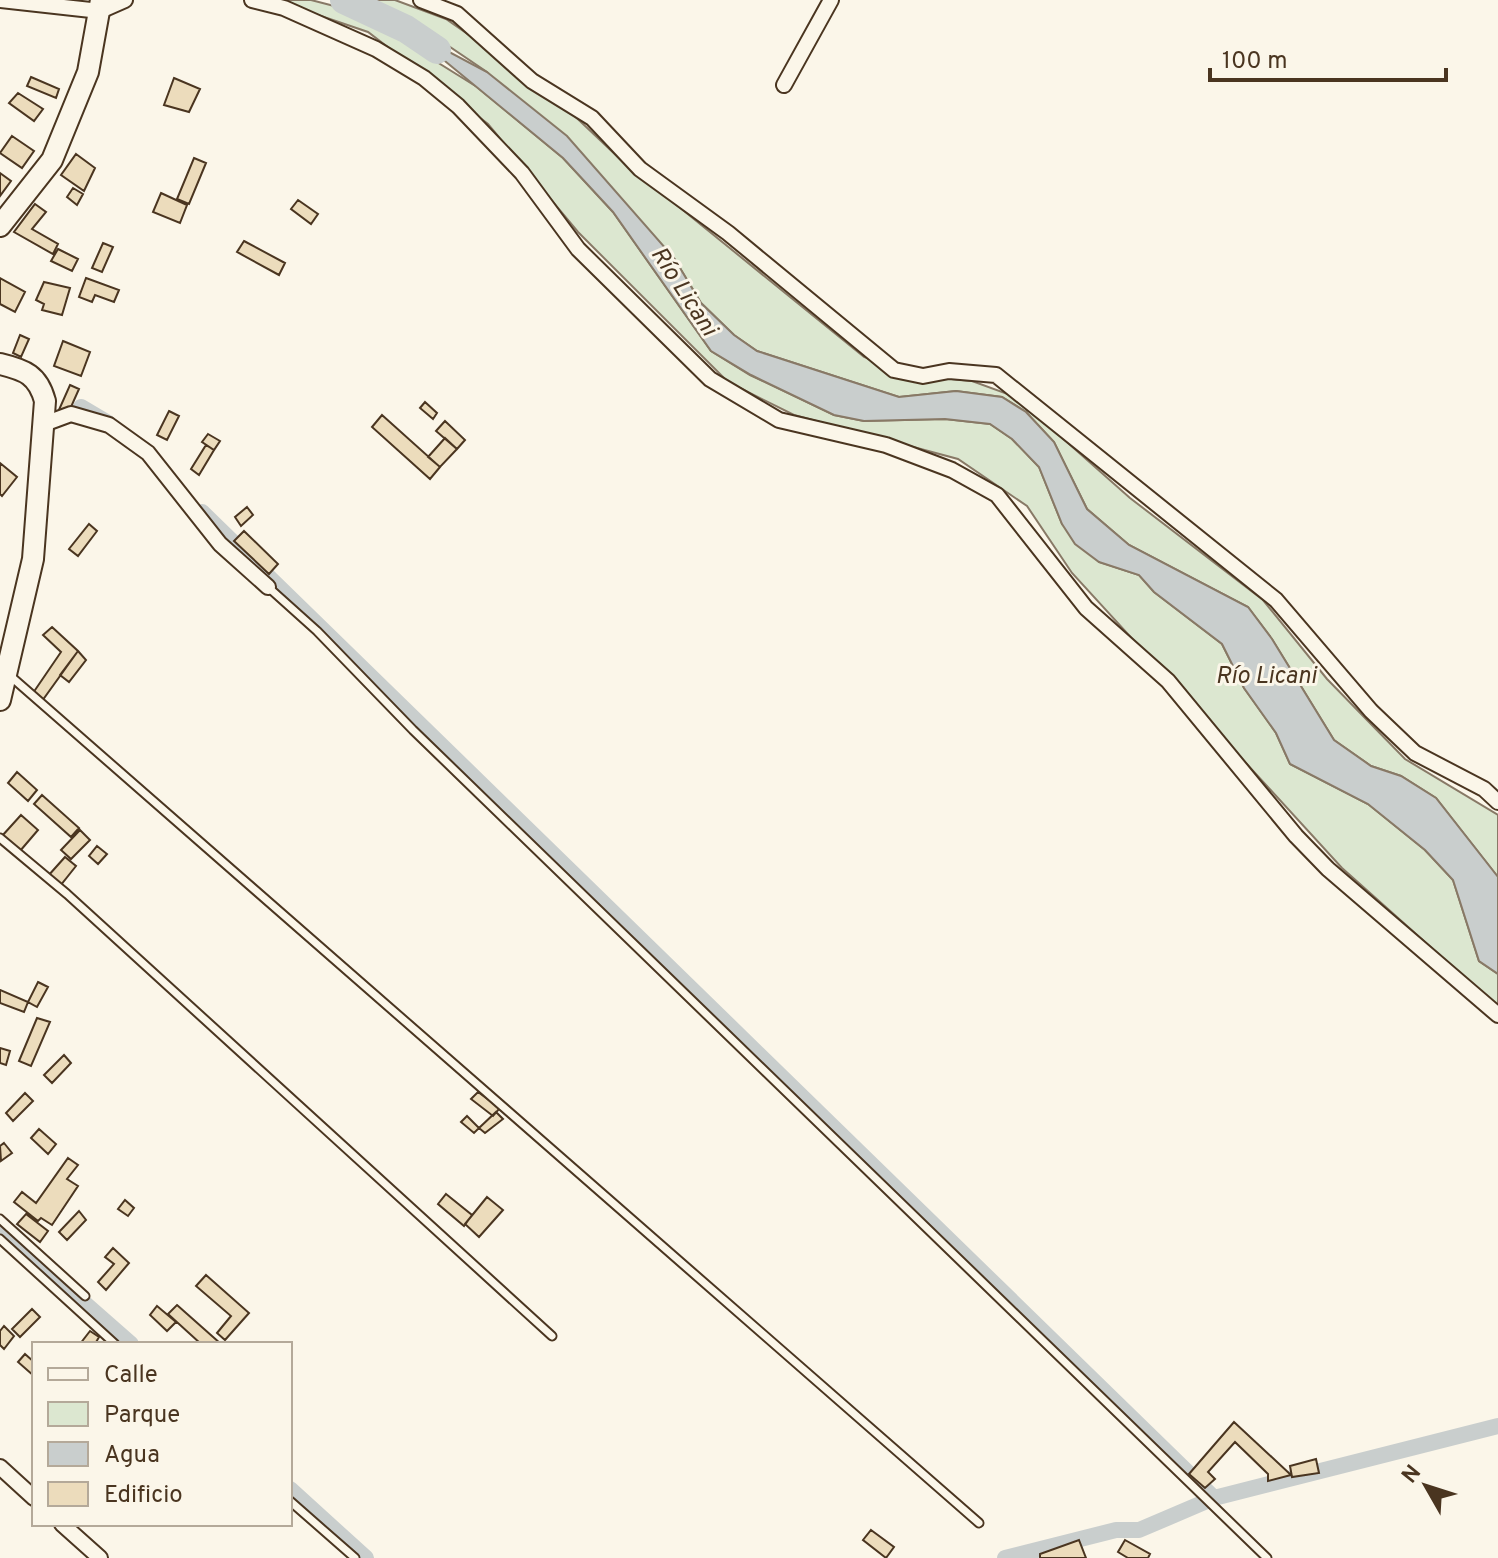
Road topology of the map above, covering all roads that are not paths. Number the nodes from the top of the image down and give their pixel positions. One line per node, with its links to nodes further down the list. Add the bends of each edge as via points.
1 (0, 0): 6 (street)
2 (125, 0): 6 (street)
3 (252, 0): 16 (street, via 284,8 376,49 424,78 522,173 578,249 730,393 779,420 886,445 952,470 997,495 1086,608 1168,681 1296,836)
4 (421, 0): 14 (street, via 457,14 532,81 592,118 640,169 728,233 894,370 923,376 949,371 996,375 1276,600 1371,711 1415,753 1484,789)
5 (831, 0): 7 (street)
6 (100, 5): 8 (main road, via 88,72 52,160)
7 (784, 85)
8 (0, 226)
9 (0, 364): 10 (main road, via 31,374 40,384)
10 (44, 424): 11 (street, via 71,414 109,425 148,453 220,544); 12 (main road, via 33,559)
11 (268, 587): 29 (lane)
12 (4, 671): 13 (main road); 25 (lane)
13 (0, 700)
14 (1498, 802)
15 (0, 838): 20 (lane)
16 (1498, 1015)
17 (0, 1219): 19 (lane)
18 (0, 1239): 21 (lane)
19 (85, 1296)
20 (552, 1336)
21 (113, 1342)
22 (0, 1467): 23 (street)
23 (32, 1496)
24 (292, 1503): 28 (lane)
25 (979, 1523)
26 (64, 1526): 27 (street)
27 (100, 1558)
28 (355, 1558)
29 (1267, 1558)

